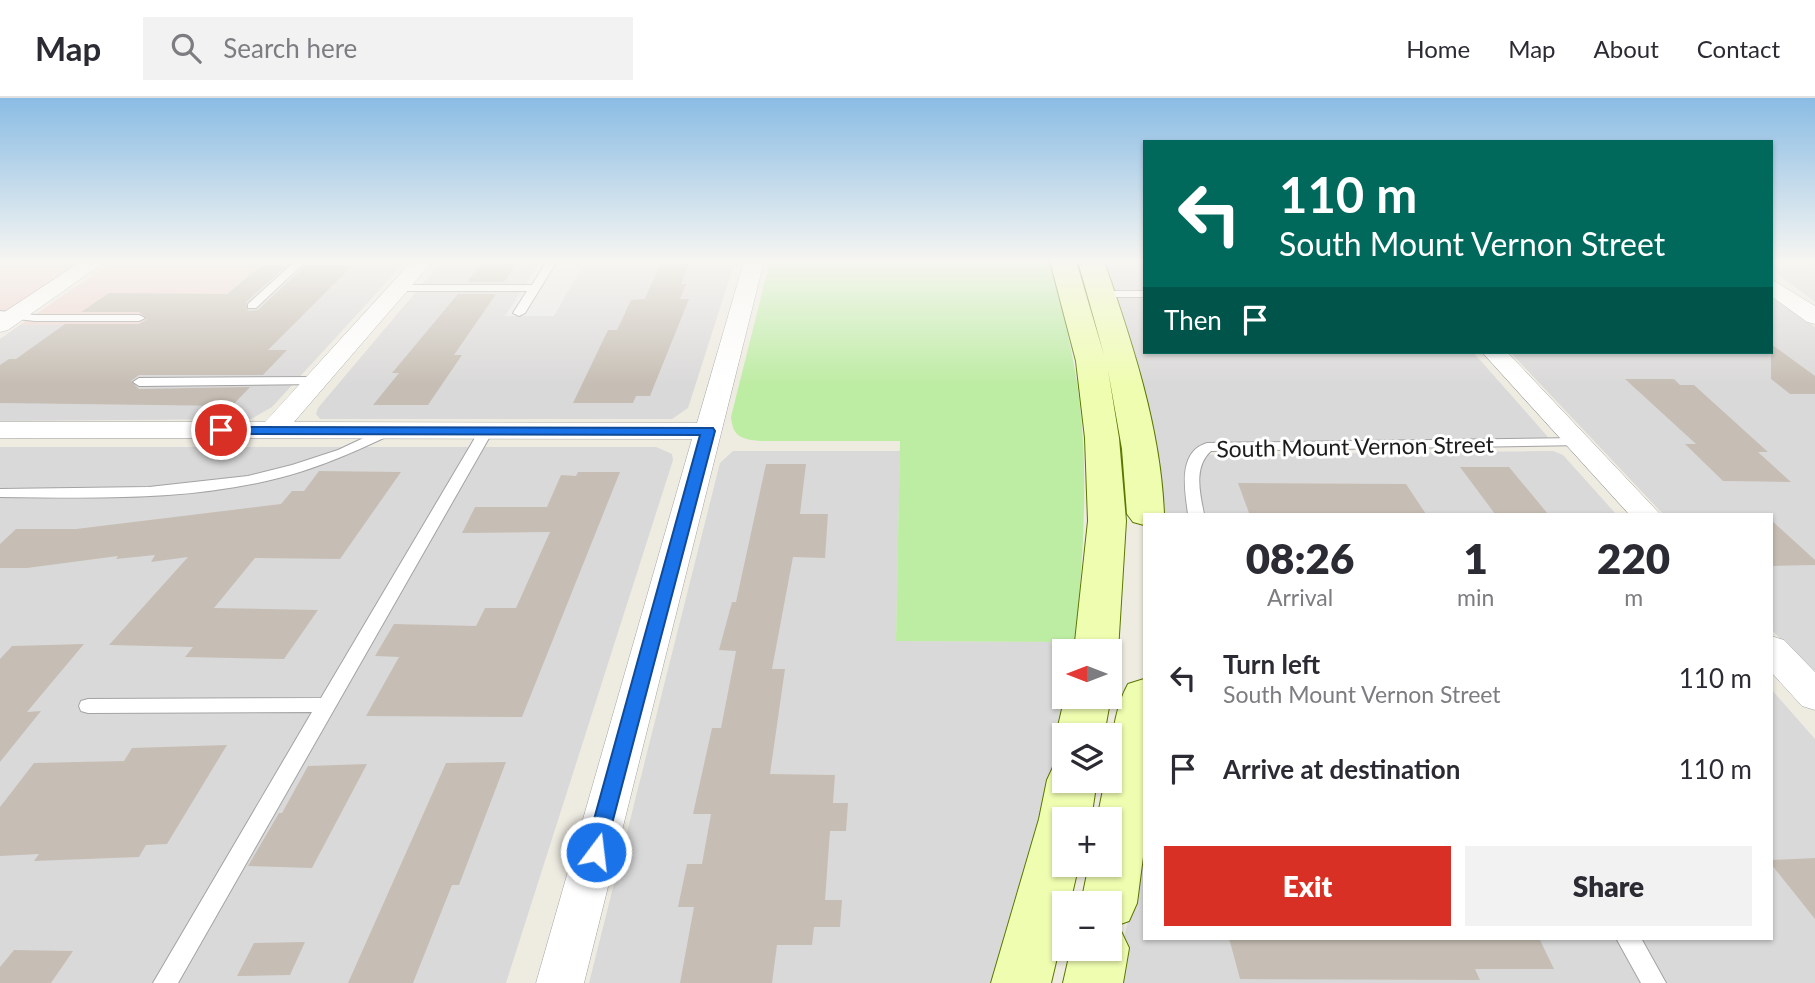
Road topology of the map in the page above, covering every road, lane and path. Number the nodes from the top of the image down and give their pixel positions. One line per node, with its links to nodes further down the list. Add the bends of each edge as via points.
1 (30, 302): 12 (street)
2 (256, 302): 9 (lane)
3 (385, 302): 15 (street)
4 (526, 302): 10 (lane)
5 (743, 302): 21 (street)
6 (1075, 302): 27 (main road, via 1091,361 1102,438 1107,520)
7 (1104, 302): 24 (main road, via 1126,375 1143,467)
8 (1794, 302): 11 (street)
9 (252, 306)
10 (519, 313)
11 (1815, 317)
12 (5, 318): 13 (lane)
13 (139, 318)
14 (1496, 354): 22 (street)
15 (316, 381): 16 (lane); 18 (street)
16 (139, 382)
17 (0, 430): 18 (street)
18 (272, 430): 19 (street)
19 (387, 431): 20 (street); 23 (lane, via 353,450 255,480 106,494)
20 (486, 431): 21 (street); 31 (lane)
21 (708, 431): 38 (street)
22 (1578, 442): 25 (lane, South Mount Vernon Street, via 1207,447 1191,466); 26 (street)
23 (0, 493)
24 (1146, 513)
25 (1196, 513)
26 (1644, 513)
27 (1097, 639)
28 (1773, 651): 29 (street)
29 (1815, 696)
30 (1143, 702): 34 (main road)
31 (326, 705): 32 (lane); 37 (lane)
32 (88, 706)
33 (1052, 865): 39 (main road)
34 (1111, 891)
35 (1629, 940): 41 (lane)
36 (1097, 961): 40 (main road)
37 (165, 983)
38 (560, 983)
39 (1021, 983)
40 (1093, 983)
41 (1654, 983)

